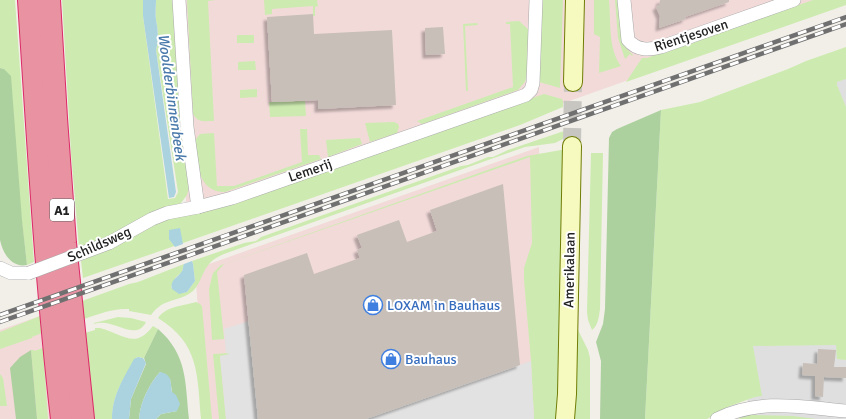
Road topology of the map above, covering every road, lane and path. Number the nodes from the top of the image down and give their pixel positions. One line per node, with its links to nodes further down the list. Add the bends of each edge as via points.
1 (28, 0): 14 (highway, A1, via 45,242)
2 (49, 0): 15 (highway, A1, via 65,243)
3 (178, 0): 10 (street, via 188,130)
4 (536, 0): 10 (street, Lemerij, via 533,83 532,90 526,95 232,198)
5 (575, 0): 8 (main road)
6 (624, 0): 7 (street, Rientjesoven, via 628,40 640,49 661,47)
7 (794, 0)
8 (573, 82)
9 (572, 146): 12 (main road, Amerikalaan)
10 (198, 207): 11 (street, Schildsweg, bridge, via 167,213 109,243 29,273 11,273)
11 (0, 268)
12 (567, 394): 16 (main road, Amerikalaan); 17 (main road, Amerikalaan)
13 (846, 411): 18 (street, via 786,405 756,406)
14 (62, 419)
15 (83, 419)
16 (565, 419)
17 (569, 419)
18 (717, 419)

